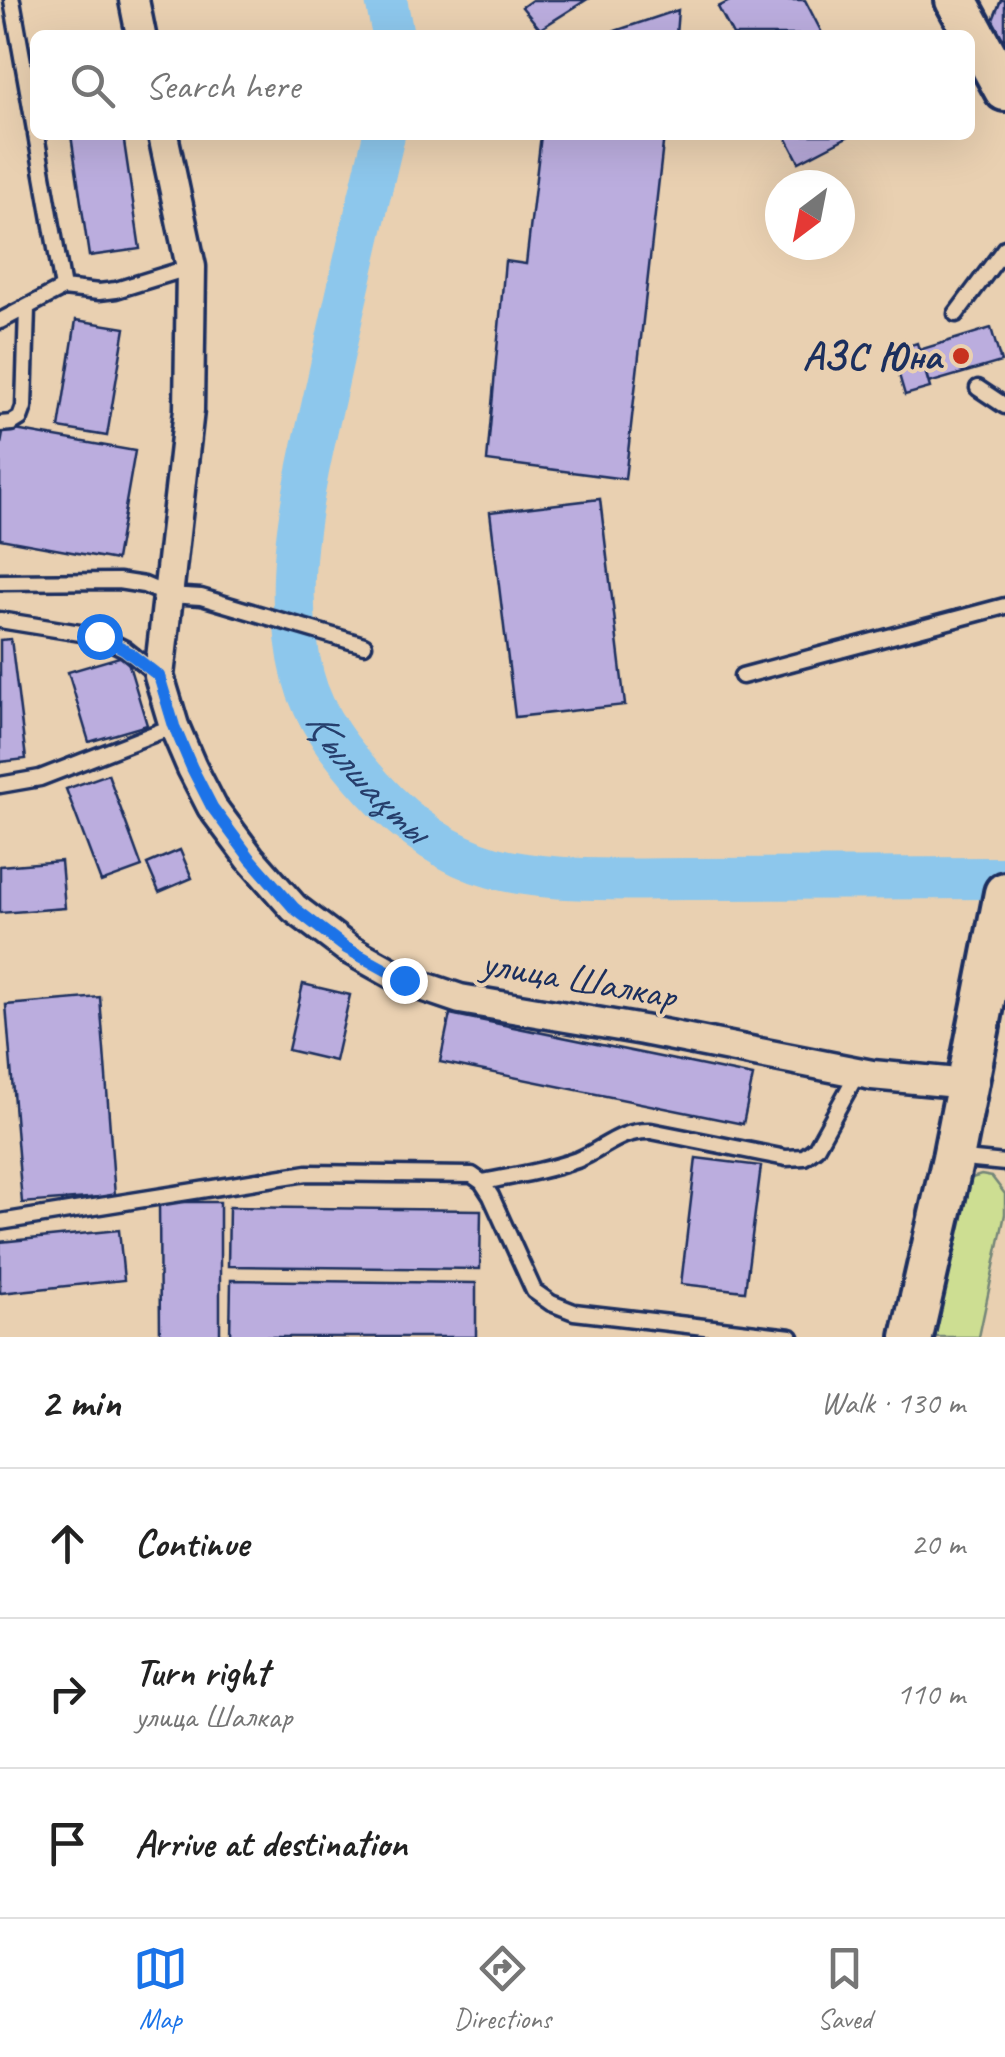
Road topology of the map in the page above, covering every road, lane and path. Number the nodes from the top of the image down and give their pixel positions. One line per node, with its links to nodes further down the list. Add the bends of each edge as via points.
1 (12, 0): 8 (lane)
2 (134, 0): 4 (street)
3 (956, 0): 5 (street)
4 (141, 30)
5 (972, 30)
6 (975, 35): 7 (street)
7 (1005, 90)
8 (30, 99)
9 (37, 140): 13 (lane)
10 (164, 140): 12 (street, улица Шалкар)
11 (1005, 248): 15 (lane)
12 (191, 267): 13 (lane, via 116,290); 21 (street, улица Шалкар, via 188,410)
13 (63, 288): 14 (lane)
14 (27, 308): 16 (lane); 19 (lane, via 24,407 12,424)
15 (956, 314)
16 (0, 321)
17 (978, 388): 18 (lane)
18 (1005, 406)
19 (0, 424)
20 (0, 582): 21 (lane, via 118,581)
21 (168, 595): 24 (lane, via 201,597); 25 (street, улица Шалкар)
22 (1005, 606): 26 (lane)
23 (0, 620): 25 (lane, via 99,636)
24 (364, 644)
25 (159, 676): 27 (street, улица Шалкар)
26 (742, 676)
27 (174, 726): 28 (lane, via 40,778); 30 (street, улица Шалкар, via 212,807 294,908 404,980 460,999)
28 (0, 785)
29 (1005, 893): 31 (street)
30 (858, 1072): 31 (street, улица Шалкар); 34 (lane, via 816,1148 804,1157 636,1130 580,1159)
31 (968, 1084): 32 (street)
32 (953, 1158): 33 (lane); 37 (street)
33 (1005, 1162)
34 (482, 1182): 35 (lane, via 472,1175 307,1173); 36 (lane, via 534,1291 551,1303 574,1312)
35 (0, 1222)
36 (791, 1337)
37 (912, 1337)

